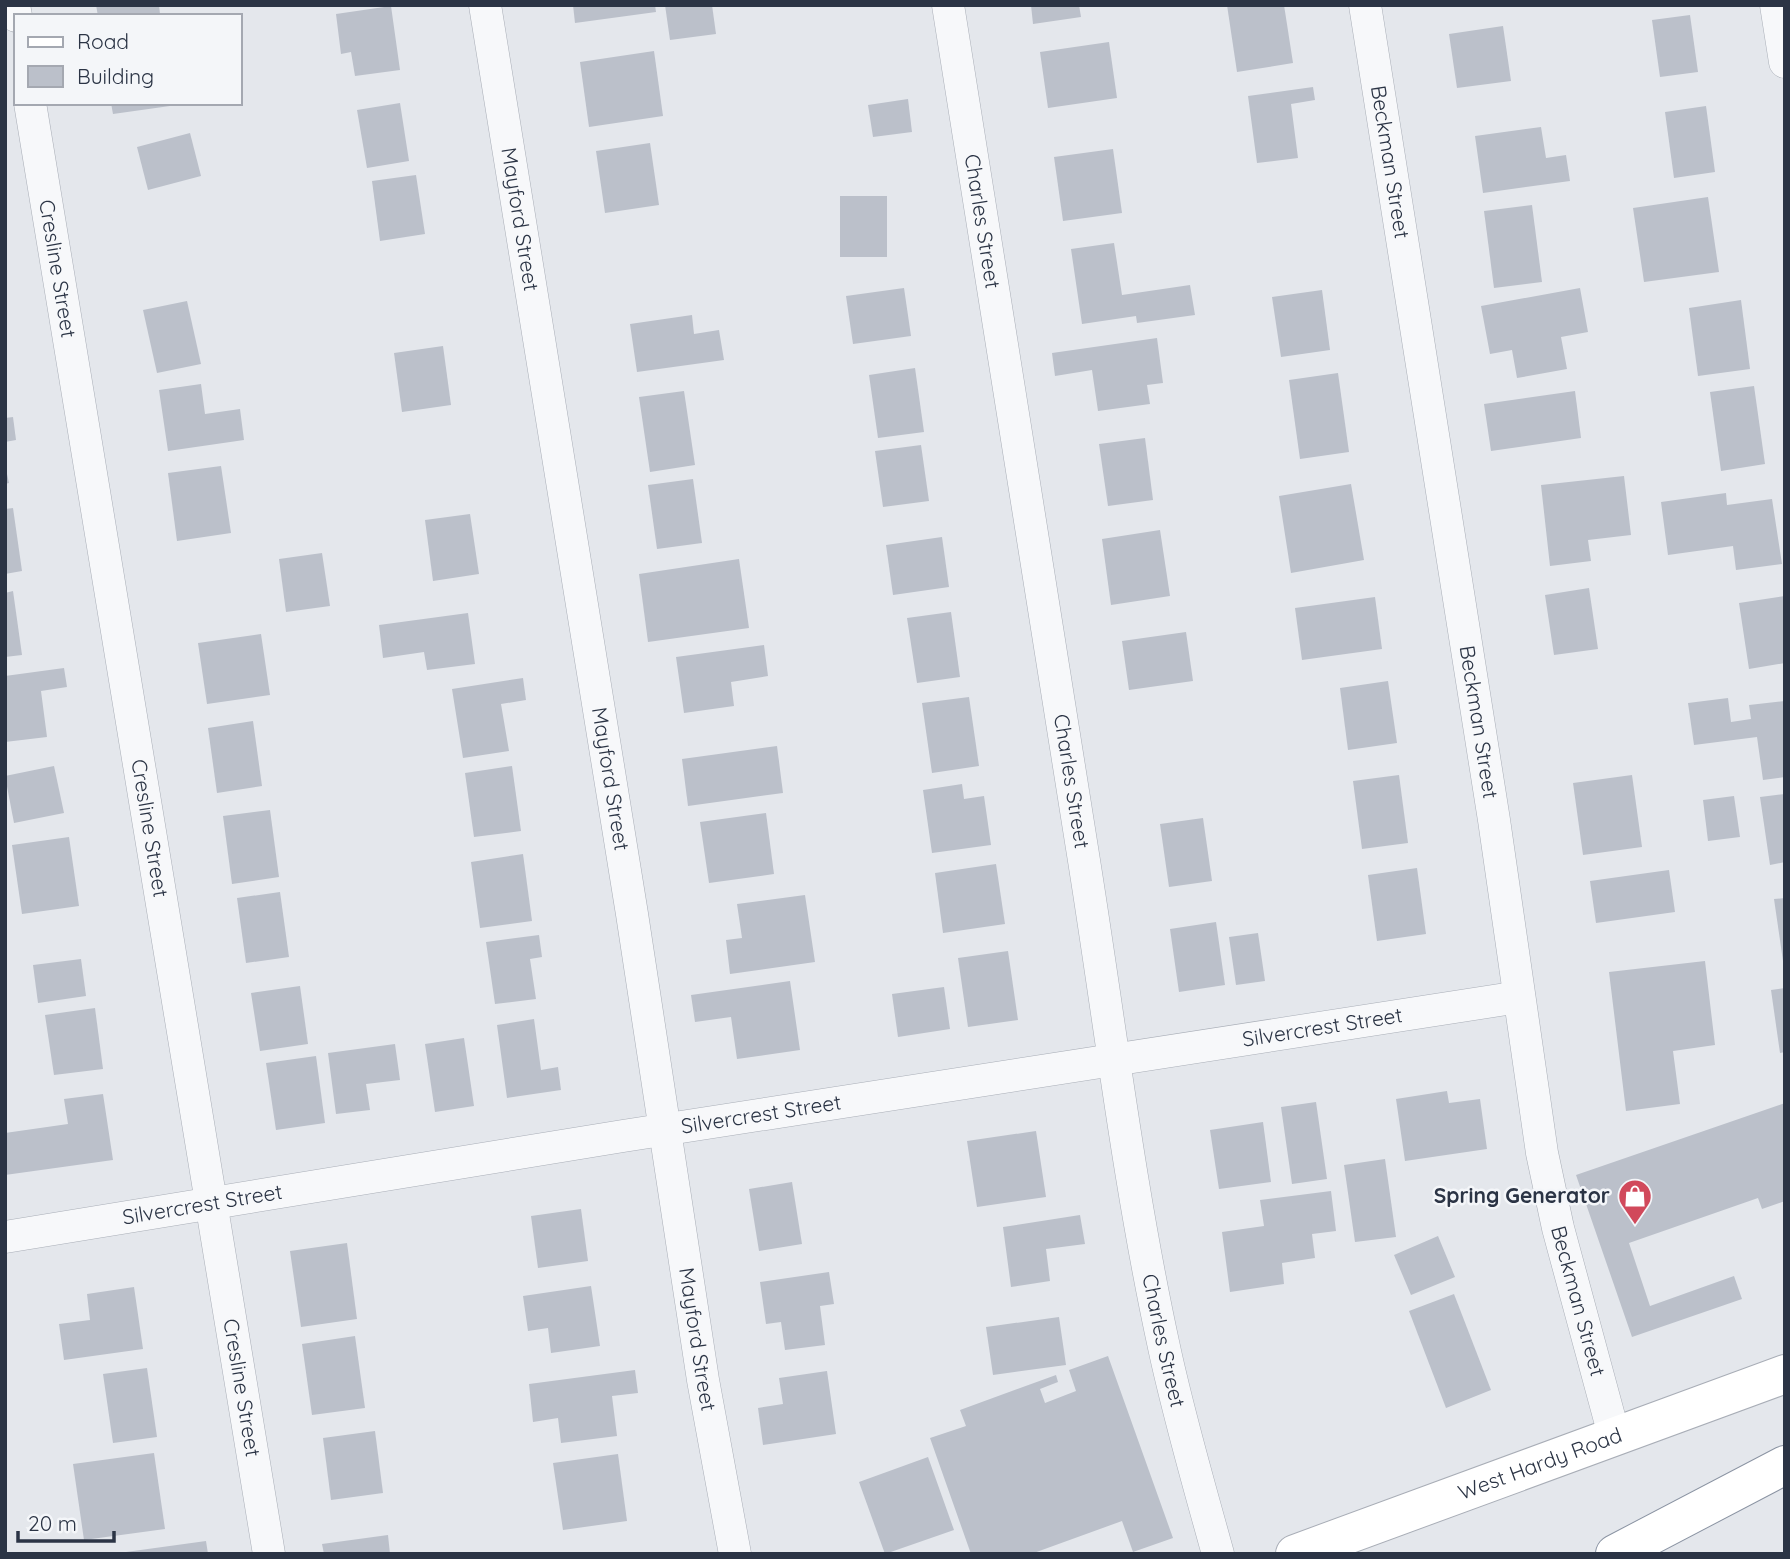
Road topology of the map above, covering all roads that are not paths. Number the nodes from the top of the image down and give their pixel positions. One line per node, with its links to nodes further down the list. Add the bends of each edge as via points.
1 (485, 5): 9 (street, Mayford Street)
2 (948, 5): 8 (street, Charles Street)
3 (1365, 5): 7 (street, Beckman Street)
4 (1776, 5): 5 (street)
5 (1785, 62)
6 (30, 105): 10 (street, Cresline Street)
7 (1519, 997): 8 (street, Silvercrest Street); 13 (street, Beckman Street, via 1558,1228)
8 (1113, 1060): 9 (street, Silvercrest Street); 17 (street, Charles Street, via 1164,1347)
9 (665, 1130): 10 (street, Silvercrest Street); 16 (street, Mayford Street)
10 (212, 1205): 11 (street, Silvercrest Street); 15 (street, Cresline Street)
11 (5, 1237)
12 (1785, 1374): 13 (main road, West Hardy Road)
13 (1614, 1435): 18 (main road, West Hardy Road)
14 (1785, 1465): 19 (main road)
15 (269, 1554)
16 (735, 1554)
17 (1218, 1554)
18 (1295, 1554)
19 (1615, 1554)

